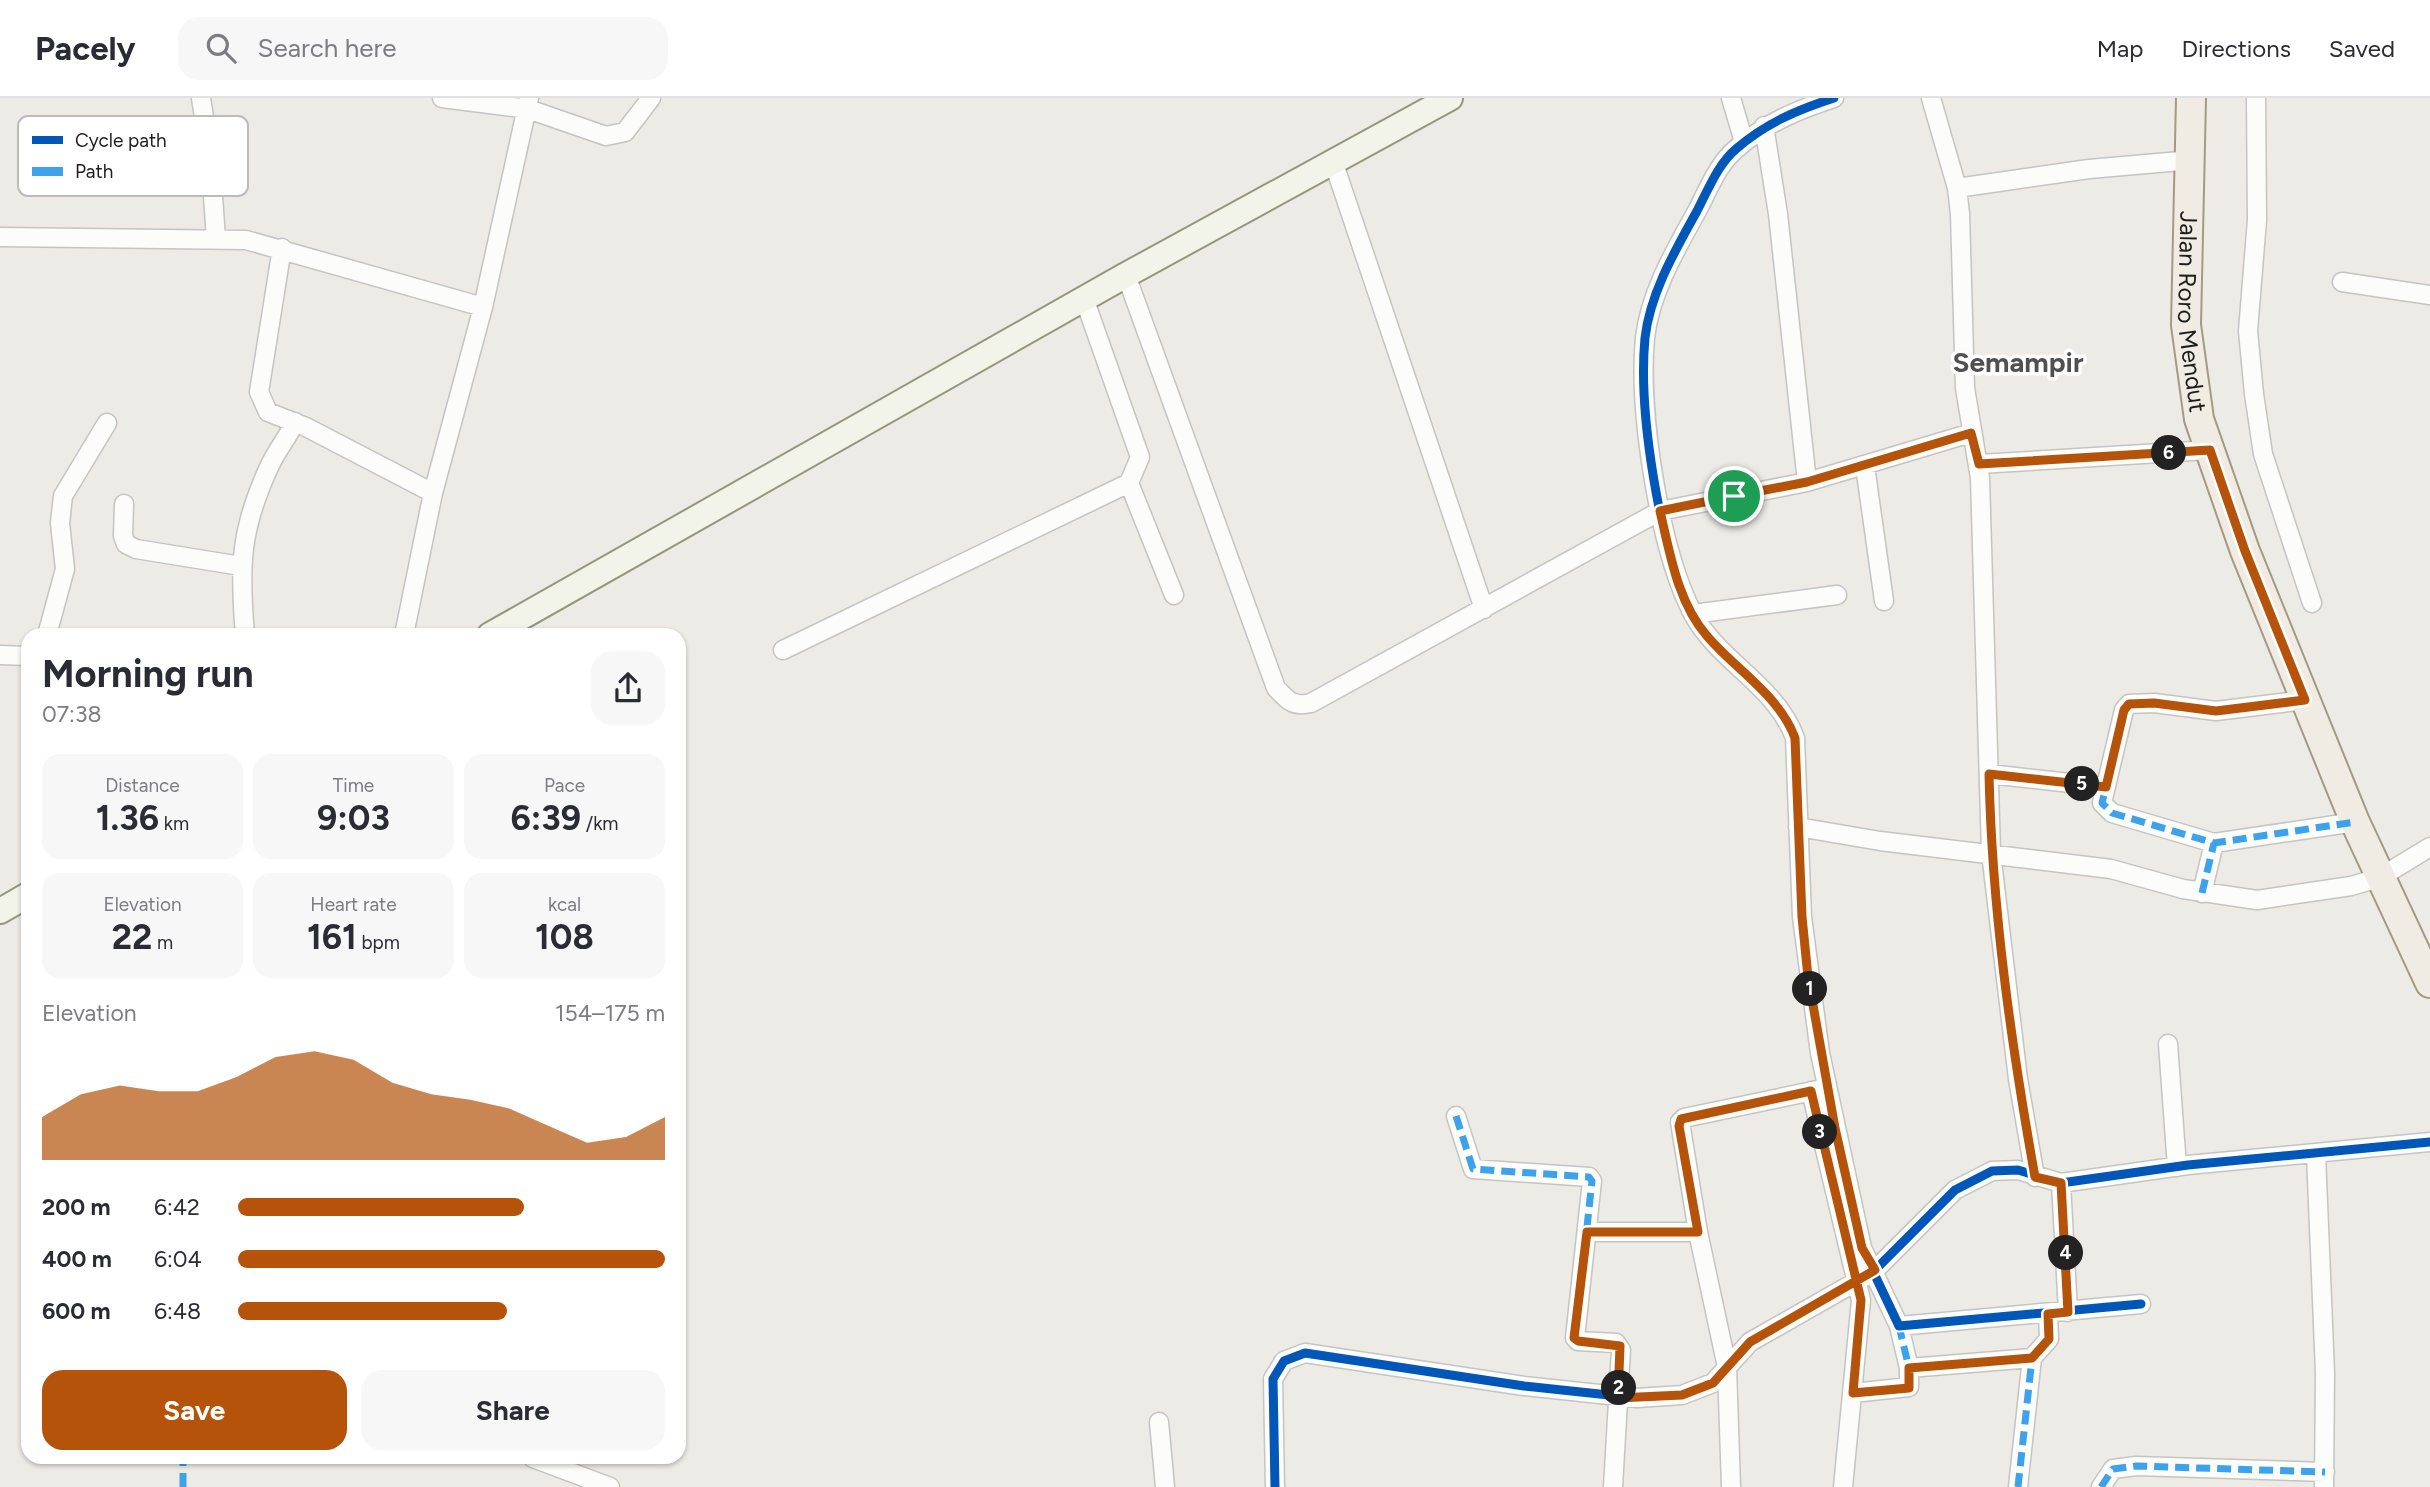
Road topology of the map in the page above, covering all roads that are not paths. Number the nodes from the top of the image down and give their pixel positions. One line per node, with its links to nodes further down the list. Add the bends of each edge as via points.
1 (201, 98): 11 (street)
2 (442, 98): 10 (street)
3 (651, 98): 10 (street, via 617,136 590,133)
4 (1450, 98): 15 (main road)
5 (1731, 98): 13 (street)
6 (1834, 98): 12 (street, via 1792,111)
7 (1931, 98): 16 (street)
8 (2191, 98): 14 (main road, Jalan Roro Mendut)
9 (2256, 98): 41 (street, via 2257,220 2248,331 2253,394 2263,454)
10 (528, 103): 25 (street)
11 (204, 116)
12 (1764, 126): 13 (street); 32 (street)
13 (1744, 142): 36 (street, via 1717,173 1677,246 1650,316 1645,338 1646,398)
14 (2192, 160): 16 (street); 29 (main road, Jalan Roro Mendut, via 2186,325 2199,419)
15 (1334, 164): 21 (main road); 42 (street)
16 (1957, 188): 28 (street)
17 (213, 196): 19 (street)
18 (0, 237): 19 (street)
19 (216, 239): 20 (street)
20 (282, 248): 25 (street); 26 (street, via 260,392 268,412)
21 (1126, 275): 24 (main road); 42 (street, via 1276,688 1290,703 1311,703)
22 (2342, 282): 23 (street)
23 (2430, 295)
24 (1085, 301): 33 (street, via 1140,457); 47 (main road)
25 (483, 307): 34 (street)
26 (295, 422): 34 (street); 37 (street, via 271,462 249,514)
27 (107, 423): 44 (street, via 63,496 65,569)
28 (1971, 433): 30 (street); 31 (street)
29 (2210, 450): 30 (street); 51 (main road, Jalan Roro Mendut)
30 (1979, 464): 52 (street)
31 (1865, 466): 32 (street); 40 (street)
32 (1807, 482): 36 (street)
33 (1129, 483): 38 (street); 48 (street)
34 (433, 493): 46 (street)
35 (124, 504): 37 (street, via 126,544)
36 (1660, 511): 42 (street); 43 (street, via 1673,568)
37 (241, 566): 45 (street)
38 (1174, 595)
39 (1837, 595): 43 (street)
40 (1884, 601)
41 (2312, 603)
42 (1485, 609)
43 (1693, 614): 55 (street, via 1708,637 1767,695 1790,725 1797,754)
44 (49, 628)
45 (245, 628)
46 (405, 628)
47 (508, 628)
48 (783, 650)
49 (0, 655): 50 (street)
50 (21, 656)
51 (2305, 700): 53 (street, via 2216,711 2129,704); 54 (main road, Jalan Roro Mendut)
52 (1989, 774): 53 (street); 58 (street)
53 (2106, 787): 56 (street, via 2102,803 2112,813)
54 (2355, 822): 56 (street); 59 (main road, Jalan Roro Mendut)
55 (1798, 827): 58 (street); 65 (street)
56 (2214, 843): 60 (street)
57 (2425, 851): 59 (street)
58 (1991, 853): 60 (street, via 2111,869); 70 (street, via 2018,1079)
59 (2391, 872): 60 (street, via 2351,886 2257,901); 63 (main road, Jalan Roro Mendut)
60 (2202, 893)
61 (21, 899): 62 (main road)
62 (0, 911)
63 (2430, 983)
64 (2168, 1044): 69 (street)
65 (1818, 1090): 73 (street, via 1681,1119); 74 (street)
66 (1456, 1116): 72 (street, via 1473,1169 1589,1177)
67 (2430, 1142): 68 (street)
68 (2316, 1154): 69 (street); 86 (street)
69 (2177, 1167): 71 (street)
70 (2035, 1177): 71 (street); 74 (street, via 2006,1169 1979,1175 1955,1190)
71 (2061, 1183): 76 (street)
72 (1587, 1232): 73 (street); 83 (street, via 1574,1338 1620,1346)
73 (1698, 1232): 80 (street)
74 (1866, 1275): 78 (street); 80 (street, via 1750,1342); 82 (street)
75 (2141, 1304): 76 (street)
76 (2068, 1312): 77 (street)
77 (2048, 1314): 78 (street); 79 (street, via 2049,1339)
78 (1899, 1326): 81 (street)
79 (2032, 1358): 81 (street); 93 (street)
80 (1727, 1367): 83 (street, via 1713,1383 1682,1395); 91 (street)
81 (1909, 1368): 82 (street, via 1909,1388)
82 (1853, 1393): 92 (street)
83 (1618, 1398): 89 (street, via 1305,1353 1284,1362 1273,1379); 90 (street)
84 (1158, 1422): 88 (street)
85 (549, 1464): 87 (street)
86 (2325, 1480): 94 (street, via 2136,1466 2113,1469)
87 (610, 1487)
88 (1165, 1487)
89 (1275, 1487)
90 (1613, 1487)
91 (1731, 1487)
92 (1843, 1487)
93 (2018, 1487)
94 (2101, 1487)

